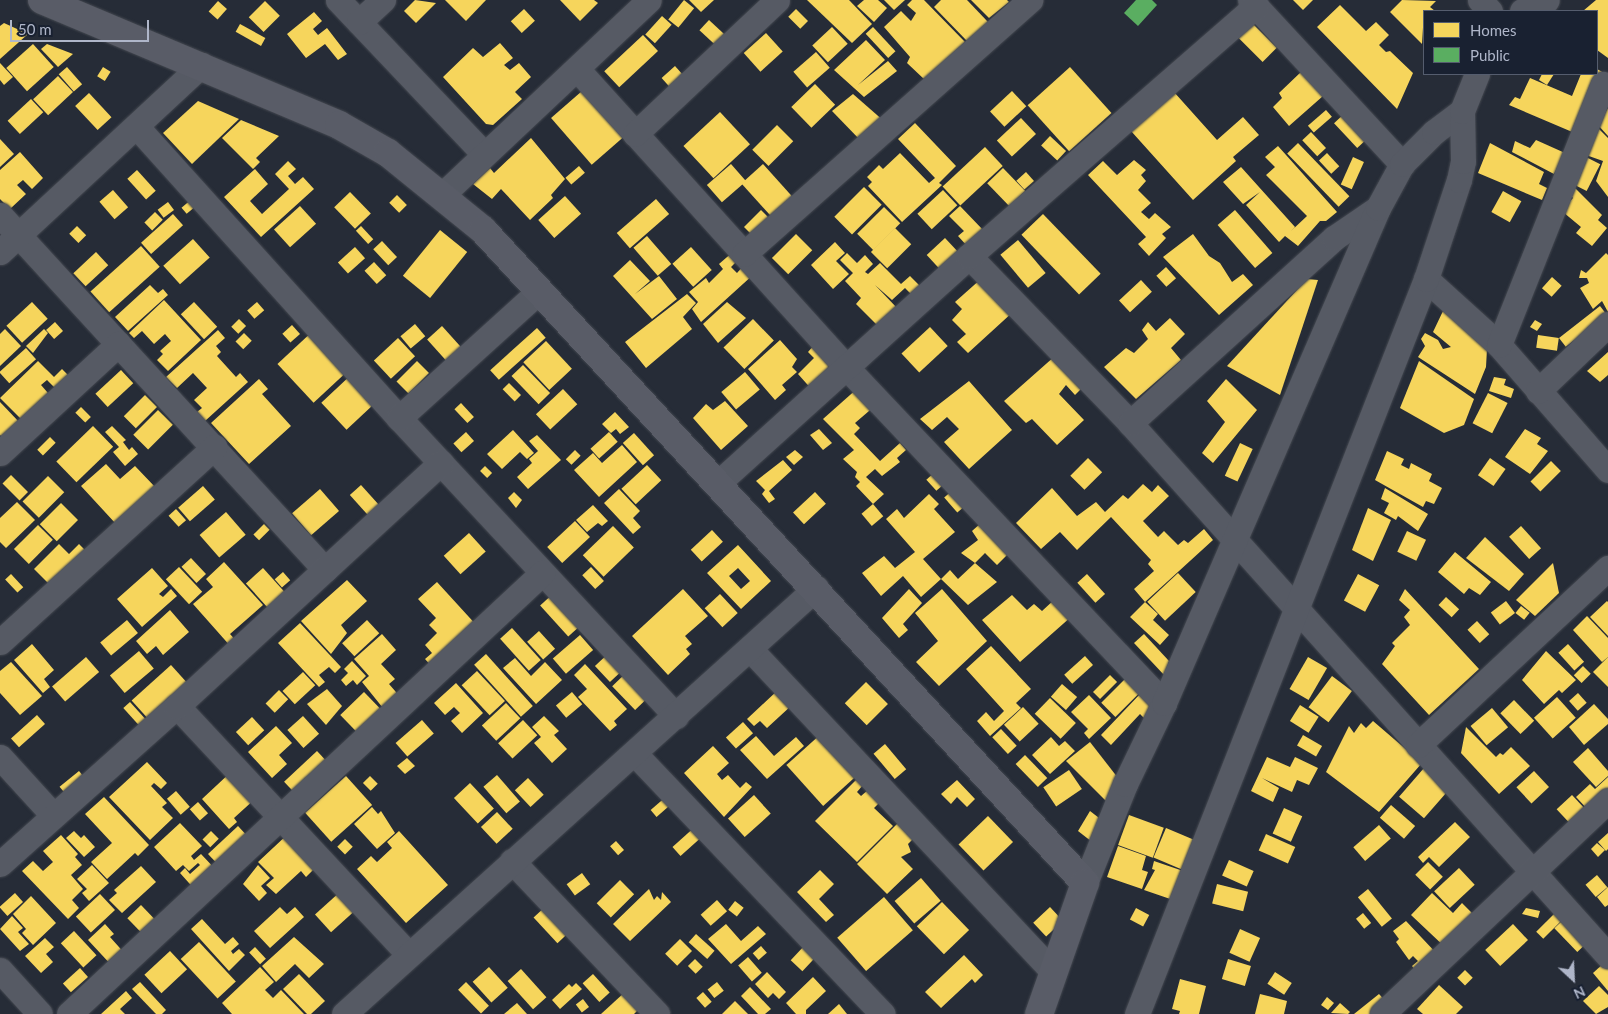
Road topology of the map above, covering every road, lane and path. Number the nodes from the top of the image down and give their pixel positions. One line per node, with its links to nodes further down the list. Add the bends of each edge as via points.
1 (42, 0): 13 (main road)
2 (338, 0): 12 (street)
3 (382, 0): 12 (street)
4 (649, 0): 14 (street)
5 (1029, 0): 27 (street)
6 (1480, 0): 10 (street)
7 (1547, 0): 11 (street)
8 (767, 3): 19 (street)
9 (1253, 3): 21 (street); 28 (street)
10 (1489, 10)
11 (1524, 10)
12 (359, 22): 20 (street)
13 (201, 65): 18 (street); 22 (main road, via 339,125 388,153)
14 (577, 69): 19 (street); 20 (street)
15 (1477, 75): 17 (street)
16 (1603, 84): 33 (street)
17 (1462, 110): 21 (street, via 1428,137); 29 (street, via 1461,171)
18 (137, 127): 25 (street); 36 (street)
19 (635, 134): 27 (street)
20 (484, 154): 22 (street)
21 (1402, 164): 23 (street)
22 (442, 195): 30 (main road, via 483,230)
23 (1378, 208): 37 (street, via 1334,238); 43 (street)
24 (0, 215): 25 (street)
25 (19, 234): 26 (street); 32 (street)
26 (0, 252)
27 (744, 254): 34 (street)
28 (969, 256): 34 (street); 37 (street)
29 (1426, 278): 33 (street); 48 (street)
30 (539, 291): 36 (street); 42 (main road)
31 (1608, 324): 35 (street)
32 (118, 344): 38 (street); 39 (street)
33 (1499, 345): 35 (street)
34 (846, 366): 42 (street); 51 (street)
35 (1538, 391): 41 (street)
36 (399, 418): 40 (street)
37 (1130, 423): 43 (street)
38 (214, 447): 45 (street); 49 (street)
39 (0, 452)
40 (441, 462): 45 (street); 46 (street)
41 (1608, 470)
42 (718, 483): 47 (main road)
43 (1234, 539): 48 (street); 51 (street)
44 (1608, 568): 54 (street)
45 (325, 570): 52 (street)
46 (542, 573): 53 (street); 59 (street)
47 (816, 588): 50 (street); 63 (main road)
48 (1297, 611): 54 (street); 74 (street)
49 (0, 642)
50 (750, 649): 53 (street); 67 (street)
51 (1164, 702): 63 (street, via 1125,784)
52 (177, 706): 58 (street); 59 (street)
53 (676, 716): 55 (street)
54 (1418, 745): 62 (street)
55 (635, 754): 60 (street); 72 (street)
56 (0, 757): 58 (street)
57 (1608, 800): 62 (street)
58 (53, 816): 61 (street)
59 (281, 818): 64 (street); 70 (street)
60 (512, 861): 64 (street); 68 (street)
61 (0, 864)
62 (1530, 873): 65 (street); 75 (street)
63 (1085, 884): 67 (main road)
64 (409, 955): 71 (street)
65 (1608, 956)
66 (0, 970): 69 (street)
67 (1053, 972): 73 (main road)
68 (650, 1011)
69 (40, 1014)
70 (69, 1014)
71 (344, 1014)
72 (883, 1014)
73 (1039, 1014)
74 (1137, 1014)
75 (1382, 1014)

